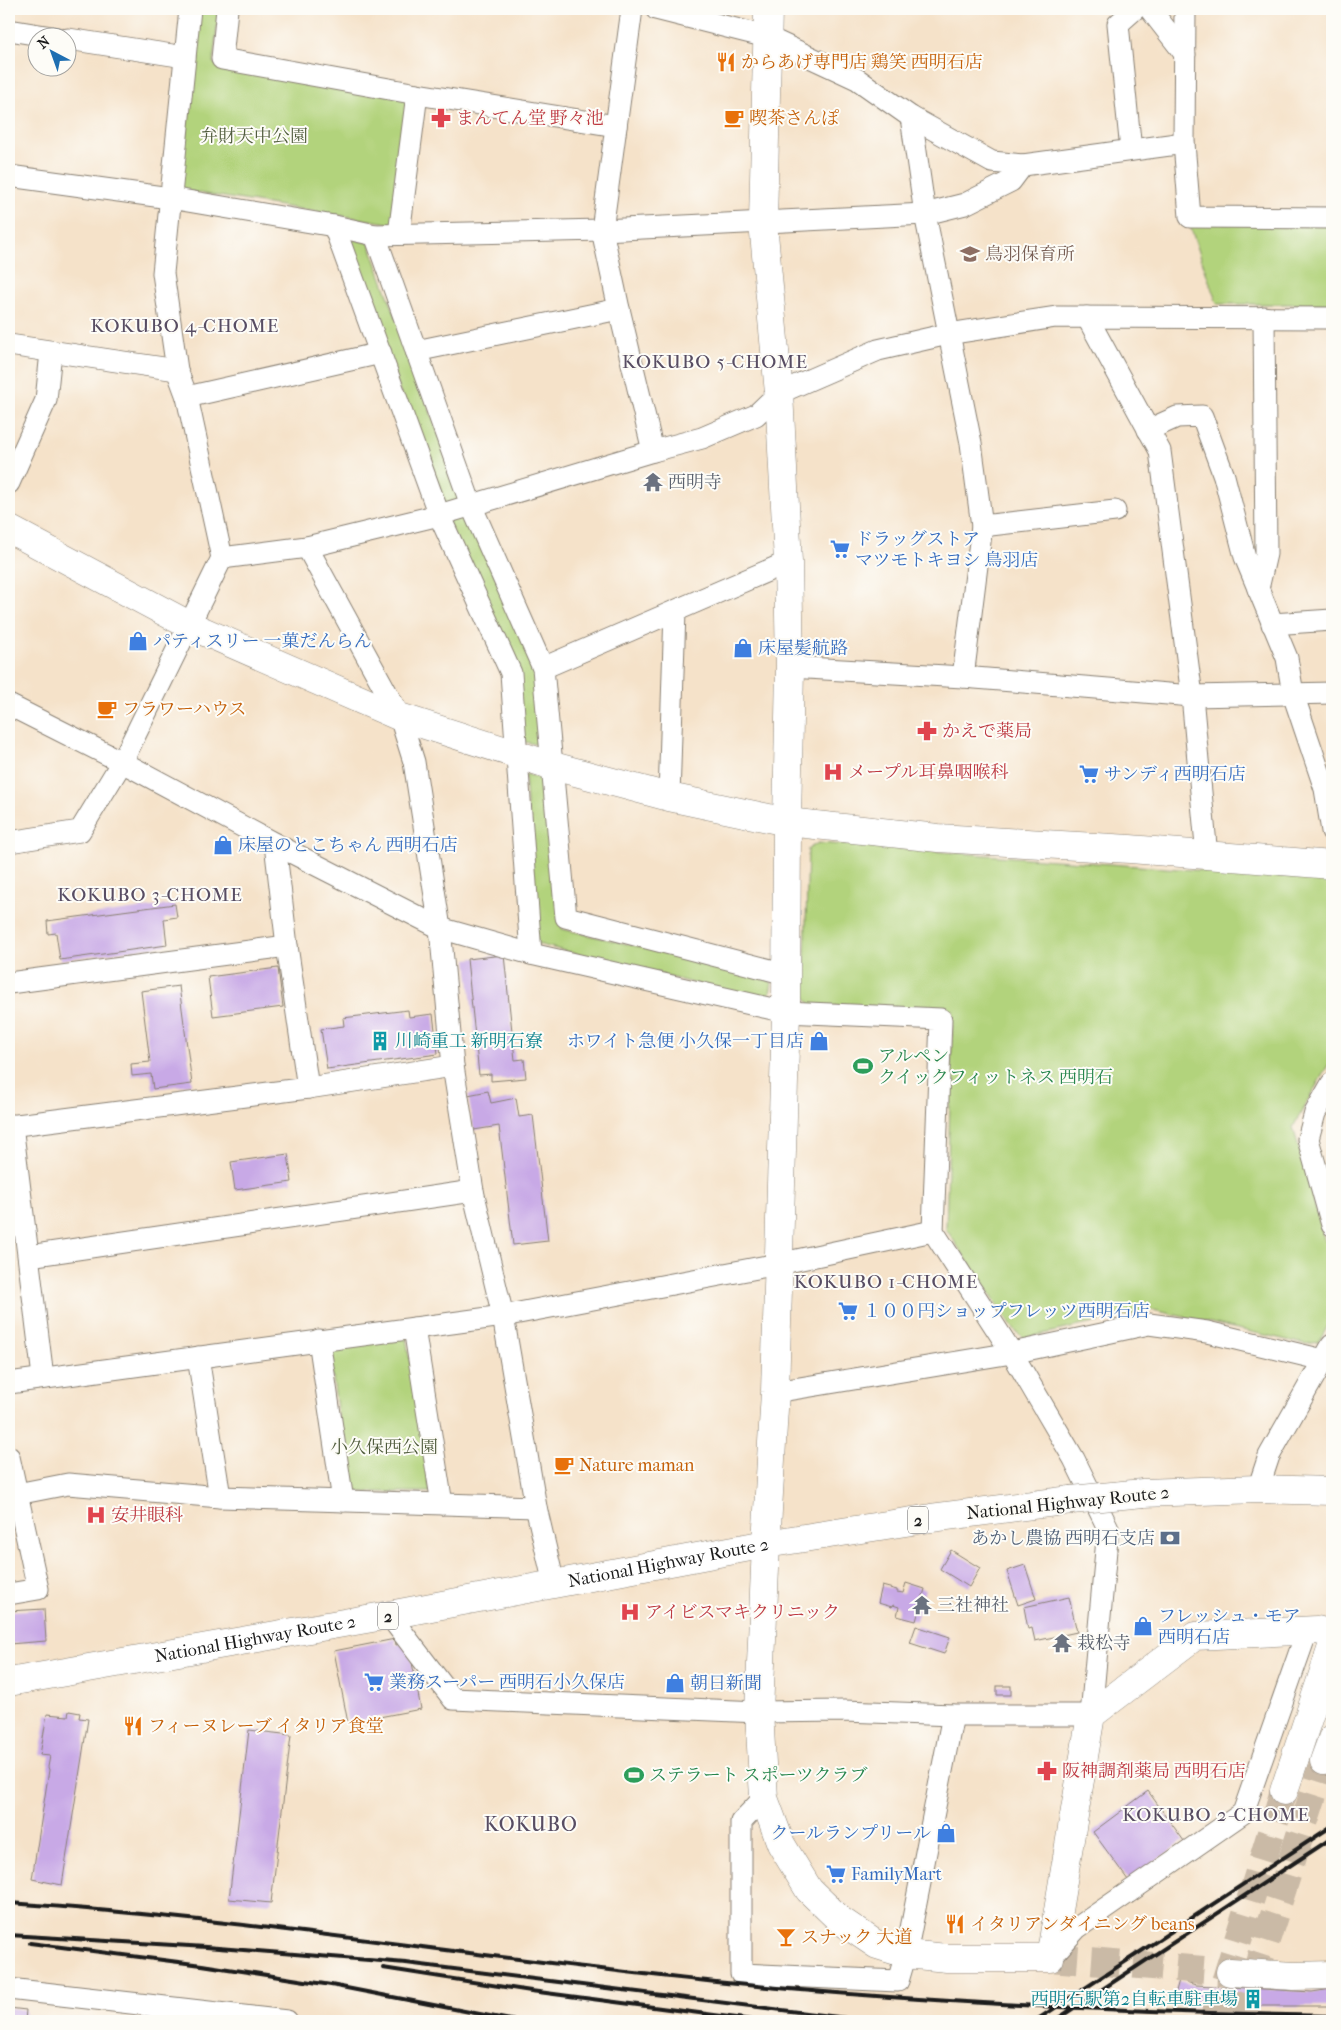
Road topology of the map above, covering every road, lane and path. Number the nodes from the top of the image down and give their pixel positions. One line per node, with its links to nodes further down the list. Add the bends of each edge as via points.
1 (190, 9): 14 (street)
2 (227, 9): 15 (street, via 222,59)
3 (632, 9): 17 (street)
4 (656, 9): 11 (street)
5 (768, 9): 11 (main road)
6 (1135, 9): 19 (street, via 1118,24)
7 (1150, 9): 13 (street)
8 (1185, 9): 13 (street)
9 (9, 30): 10 (street)
10 (28, 33)
11 (767, 37): 16 (street, via 857,79); 25 (main road)
12 (78, 41): 14 (street)
13 (1184, 54): 18 (street)
14 (185, 57): 22 (street)
15 (417, 94): 17 (street); 28 (street)
16 (911, 117): 20 (street, via 992,162); 23 (street)
17 (616, 126): 27 (street)
18 (1184, 144): 19 (street); 24 (street, via 1190,217)
19 (1132, 150): 20 (street)
20 (1023, 165): 23 (street, via 1011,181 965,204)
21 (9, 176): 22 (street)
22 (170, 198): 26 (street); 39 (street, via 163,273)
23 (925, 214): 25 (street); 34 (street)
24 (1332, 218)
25 (763, 224): 27 (street); 40 (main road)
26 (334, 226): 29 (street); 38 (street)
27 (602, 230): 28 (street); 30 (street)
28 (400, 234): 29 (street)
29 (375, 235): 36 (street)
30 (620, 309): 36 (street); 43 (street)
31 (1087, 317): 32 (street); 34 (street, via 1056,317); 42 (street)
32 (1264, 317): 33 (street); 53 (street, via 1266,554)
33 (1332, 318)
34 (948, 334): 40 (street, via 878,350); 48 (street, via 971,443)
35 (9, 345): 37 (street)
36 (416, 351): 45 (street)
37 (51, 352): 39 (street); 44 (street, via 46,400)
38 (381, 353): 41 (street); 47 (street)
39 (178, 370): 41 (street)
40 (779, 393): 43 (street, via 756,415 702,438); 52 (main road)
41 (187, 397): 51 (street)
42 (1148, 430): 53 (street, via 1176,417 1202,416 1224,476 1245,557); 63 (street, via 1160,451)
43 (653, 451): 45 (street)
44 (9, 483)
45 (471, 505): 47 (street); 59 (street)
46 (1115, 511): 48 (street)
47 (439, 515): 50 (street); 66 (street, via 511,673)
48 (982, 526): 60 (street)
49 (9, 529): 57 (main road)
50 (307, 547): 51 (street); 65 (street)
51 (222, 558): 57 (street)
52 (788, 562): 54 (street); 58 (main road)
53 (1258, 589): 56 (street)
54 (676, 611): 59 (street); 69 (street)
55 (1332, 620): 56 (street)
56 (1272, 624): 62 (street, via 1287,658)
57 (189, 625): 65 (main road); 67 (street)
58 (790, 667): 60 (street); 70 (main road)
59 (542, 668): 68 (street)
60 (963, 677): 63 (street)
61 (1332, 693): 62 (street)
62 (1293, 694): 63 (street); 71 (street, via 1325,789)
63 (1192, 696): 74 (street)
64 (9, 705): 67 (street)
65 (400, 718): 66 (main road); 76 (street, via 414,762)
66 (517, 755): 68 (main road); 78 (street)
67 (122, 762): 72 (street, via 80,831); 73 (street)
68 (553, 766): 69 (main road); 79 (street, via 566,917)
69 (670, 796): 70 (main road)
70 (787, 822): 74 (main road, via 938,838); 79 (main road)
71 (1332, 831)
72 (9, 842)
73 (275, 844): 76 (street); 77 (street)
74 (1207, 856): 75 (main road)
75 (1332, 865)
76 (440, 928): 78 (street); 82 (street)
77 (287, 946): 80 (street); 84 (street)
78 (531, 954): 81 (street)
79 (786, 974): 81 (main road)
80 (9, 983)
81 (786, 1012): 88 (street, via 941,1019); 90 (main road)
82 (453, 1066): 84 (street); 86 (street)
83 (1332, 1083): 87 (street, via 1315,1113 1308,1139)
84 (308, 1088): 85 (street)
85 (10, 1126): 89 (street)
86 (473, 1191): 89 (street); 91 (street)
87 (1332, 1225)
88 (933, 1231): 90 (street); 95 (street)
89 (29, 1256): 97 (street)
90 (778, 1264): 91 (street); 99 (main road)
91 (503, 1316): 92 (street); 107 (street)
92 (414, 1328): 93 (street); 106 (street)
93 (319, 1340): 96 (street); 105 (street)
94 (1328, 1352): 95 (street, via 1150,1324); 101 (street, via 1269,1456)
95 (1012, 1354): 99 (street); 117 (street, via 1074,1459 1108,1528)
96 (198, 1357): 97 (street); 104 (street)
97 (43, 1377): 98 (street)
98 (9, 1383)
99 (774, 1392): 108 (main road)
100 (9, 1457): 103 (street)
101 (1258, 1489): 102 (main road, National Highway Route 2 / 2); 108 (main road, National Highway Route 2 / 2, bridge, via 1143,1493 1071,1500)
102 (1332, 1491)
103 (17, 1494): 104 (street, via 68,1484); 110 (street, via 38,1590)
104 (220, 1497): 105 (street)
105 (343, 1501): 106 (street)
106 (442, 1504): 107 (street)
107 (536, 1507): 109 (street)
108 (766, 1544): 109 (main road, National Highway Route 2 / 2); 115 (main road)
109 (554, 1584): 111 (main road, National Highway Route 2 / 2)
110 (9, 1594)
111 (389, 1615): 114 (main road, National Highway Route 2 / 2); 115 (street, via 452,1699)
112 (1319, 1632): 117 (main road, via 1196,1636); 121 (street, via 1243,1813 1077,1928)
113 (1332, 1646): 118 (main road)
114 (9, 1682)
115 (758, 1712): 116 (street); 119 (main road)
116 (953, 1715): 117 (street); 120 (street)
117 (1092, 1716): 121 (main road)
118 (1284, 1791)
119 (764, 1798): 120 (main road, via 781,1844 809,1890 840,1920 877,1945); 120 (street, via 741,1822 741,1974 898,1981)
120 (906, 1954): 121 (main road, via 948,1958)
121 (1050, 1958)
122 (1230, 1972): 123 (main road, via 1294,1976)
123 (1332, 1974)
124 (9, 1989): 125 (street)
125 (151, 2013): 126 (street)
126 (287, 2021)

